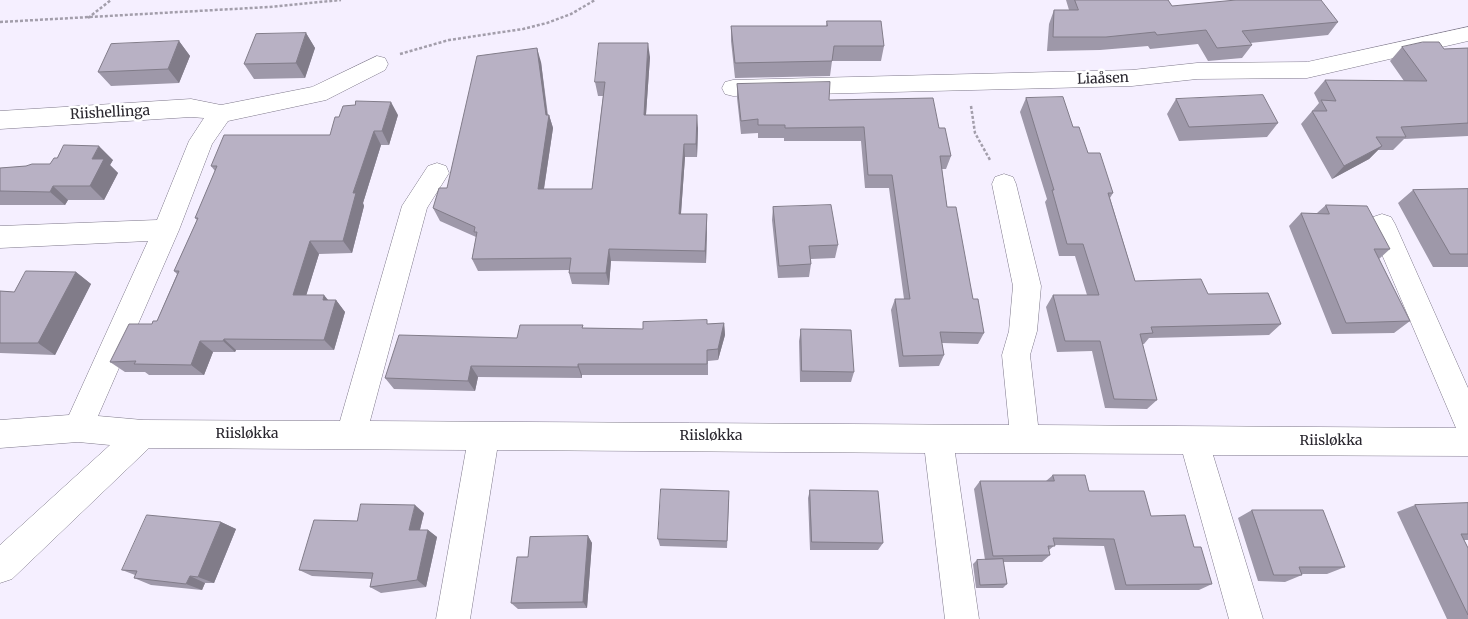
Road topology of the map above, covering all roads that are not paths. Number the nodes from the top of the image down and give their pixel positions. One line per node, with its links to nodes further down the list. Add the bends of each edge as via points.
1 (1468, 34): 3 (street, Liaåsen, via 1307,70 1197,70 1132,78)
2 (377, 64): 4 (street, Riishellinga, via 318,94)
3 (734, 88)
4 (220, 114): 5 (street, Riishellinga, via 191,108); 9 (street, via 201,141)
5 (0, 120)
6 (437, 173): 15 (street, via 414,206)
7 (1004, 184): 18 (street, via 1027,286 1023,331 1016,355)
8 (1382, 224): 11 (street)
9 (166, 230): 10 (street); 12 (street)
10 (0, 237)
11 (1468, 421)
12 (78, 428): 13 (street, Riisløkka); 14 (street, Riisløkka)
13 (0, 434)
14 (143, 434): 15 (street, Riisløkka); 21 (street)
15 (351, 435): 16 (street, Riisløkka)
16 (484, 435): 17 (street, Riisløkka); 22 (street)
17 (938, 438): 18 (street, Riisløkka); 23 (street)
18 (1025, 439): 19 (street, Riisløkka)
19 (1194, 440): 20 (street, Riisløkka); 24 (street)
20 (1468, 442)
21 (0, 568)
22 (453, 619)
23 (962, 619)
24 (1246, 619)

